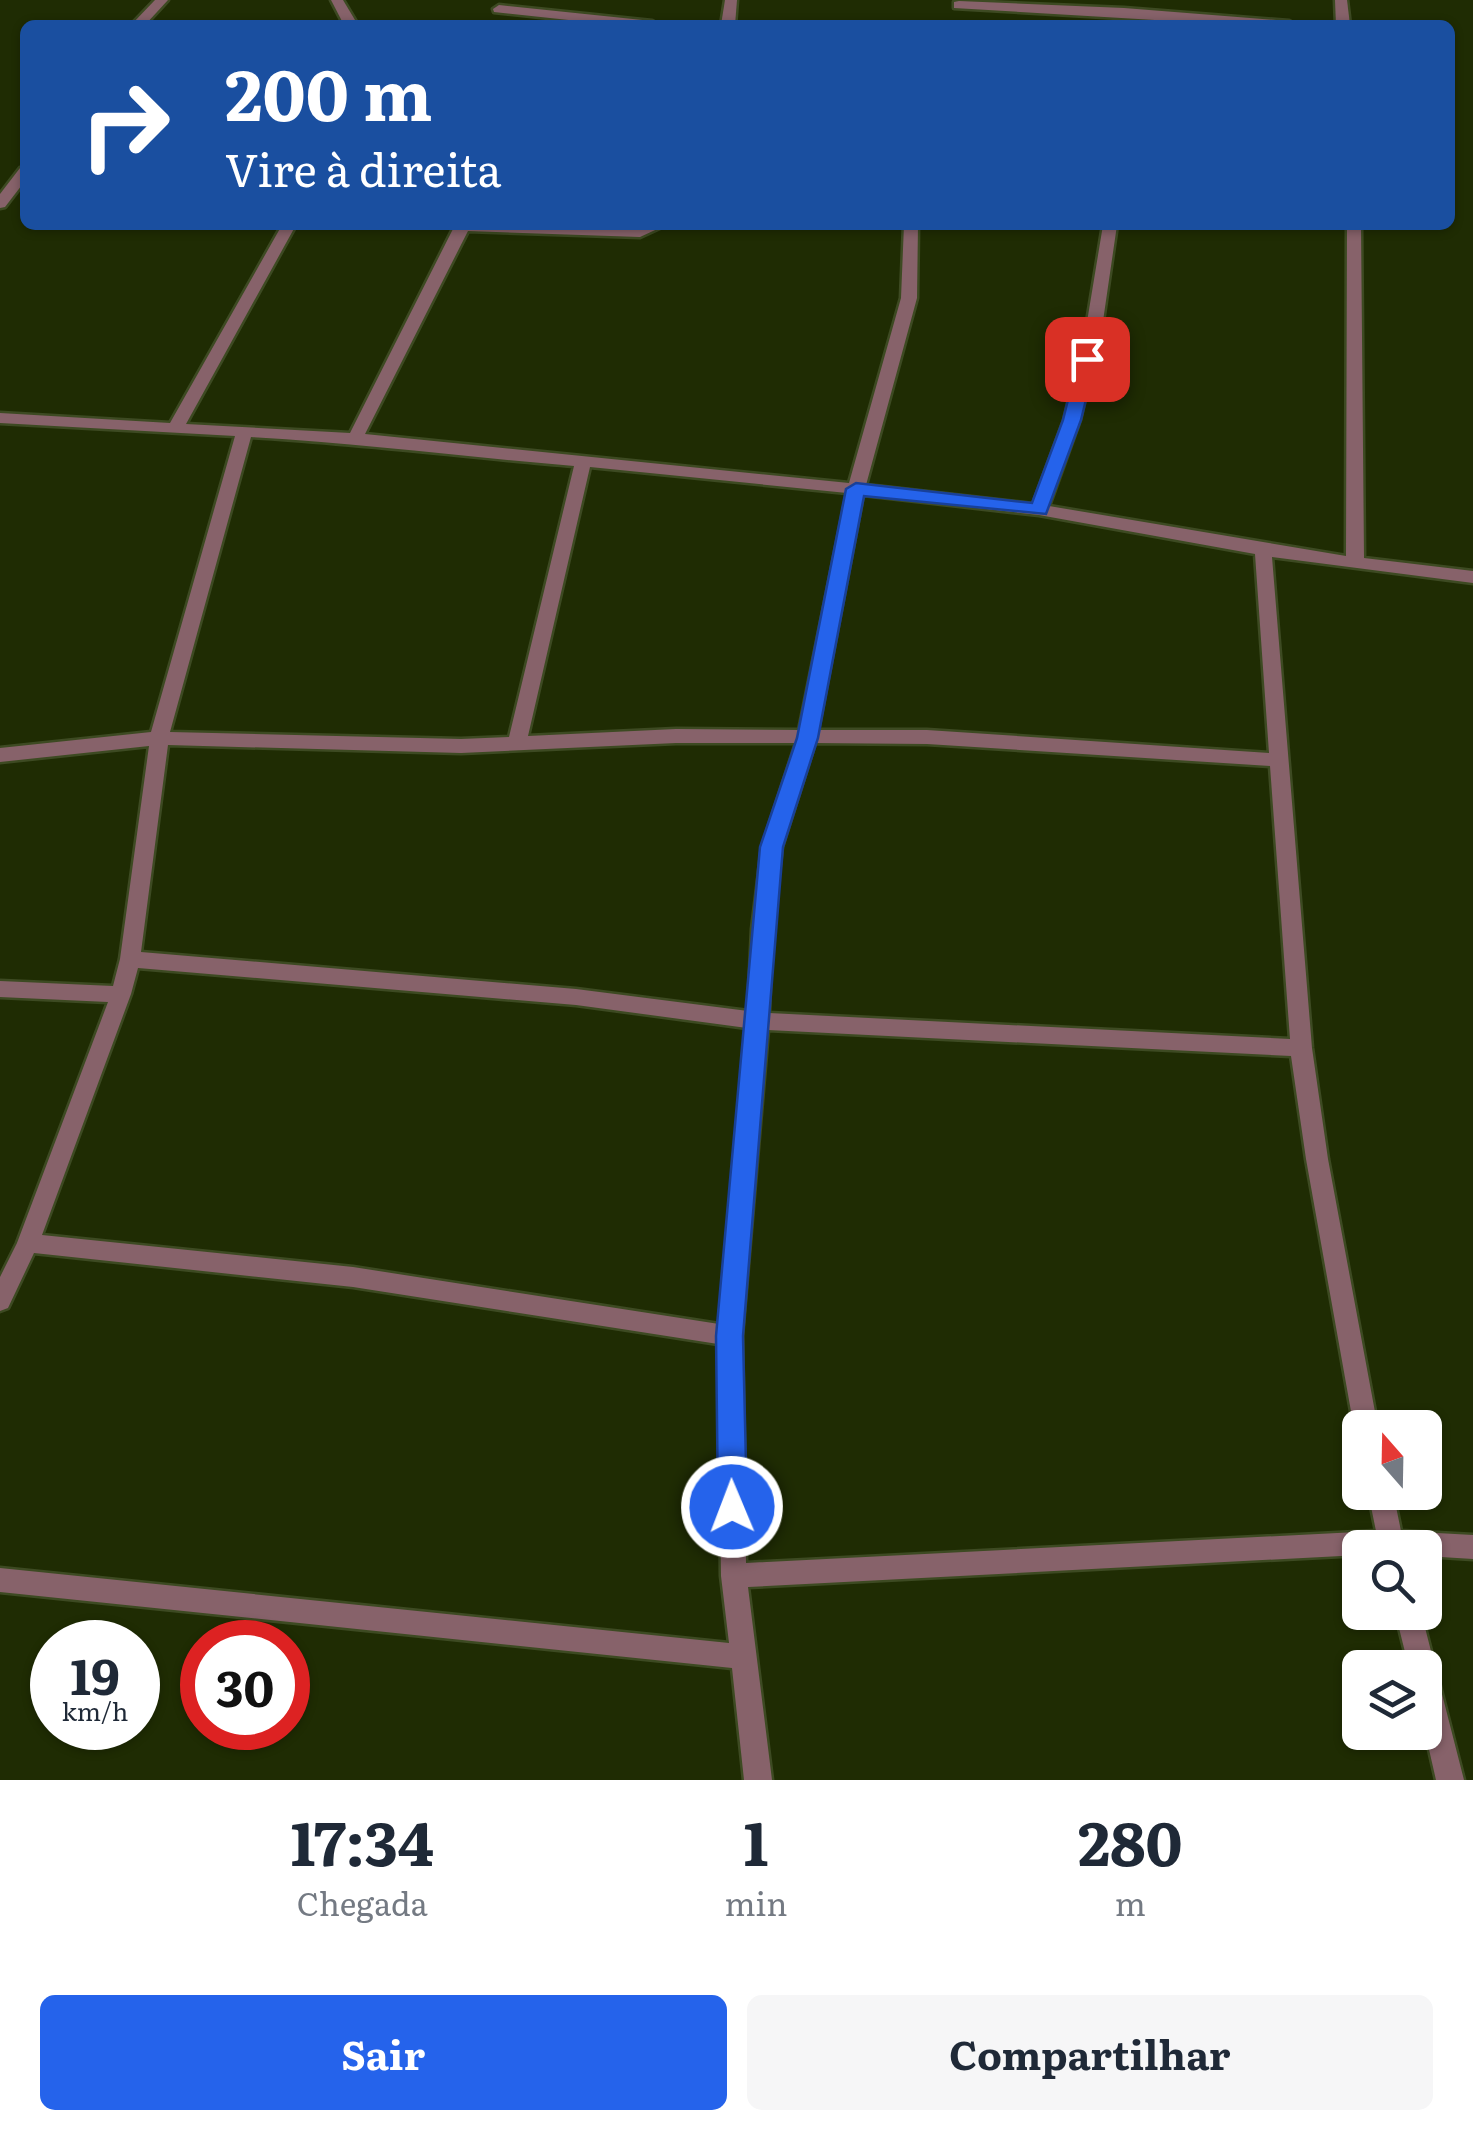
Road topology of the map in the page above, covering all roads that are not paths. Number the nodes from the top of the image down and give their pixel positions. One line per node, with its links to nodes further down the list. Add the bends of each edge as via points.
1 (162, 0): 5 (street)
2 (959, 2): 4 (street)
3 (500, 4): 6 (street)
4 (1124, 12): 7 (street)
5 (143, 20)
6 (616, 20)
7 (1226, 20)
8 (20, 178): 9 (street)
9 (0, 204)
10 (286, 230): 18 (street)
11 (459, 230): 20 (street)
12 (589, 230): 13 (street)
13 (646, 230)
14 (911, 230): 22 (street, via 909,298)
15 (1109, 230): 23 (street, via 1072,420)
16 (1354, 230): 25 (street)
17 (0, 418): 18 (street)
18 (176, 426): 19 (street)
19 (245, 430): 20 (street); 27 (street)
20 (355, 438): 21 (street)
21 (582, 462): 22 (street); 29 (street)
22 (856, 489): 23 (street); 28 (street)
23 (1039, 510): 24 (street)
24 (1264, 550): 25 (street); 31 (street)
25 (1355, 564): 26 (street)
26 (1473, 577)
27 (160, 738): 29 (street); 30 (street); 32 (street)
28 (808, 738): 29 (street); 31 (street, via 927,737); 35 (street, via 772,847)
29 (517, 744)
30 (0, 754)
31 (1278, 760): 36 (street)
32 (130, 959): 34 (street); 35 (street, via 576,997)
33 (0, 989): 34 (street)
34 (121, 994): 37 (street)
35 (758, 1022): 36 (street); 39 (street)
36 (1301, 1048): 40 (street)
37 (28, 1243): 38 (street); 39 (street, via 353,1277)
38 (0, 1301)
39 (730, 1336): 44 (street)
40 (1363, 1410)
41 (1442, 1546): 43 (street)
42 (1342, 1547): 44 (street)
43 (1473, 1547)
44 (734, 1576): 46 (street)
45 (0, 1580): 46 (street)
46 (744, 1657): 48 (street)
47 (1442, 1748): 49 (street)
48 (758, 1780)
49 (1450, 1780)

